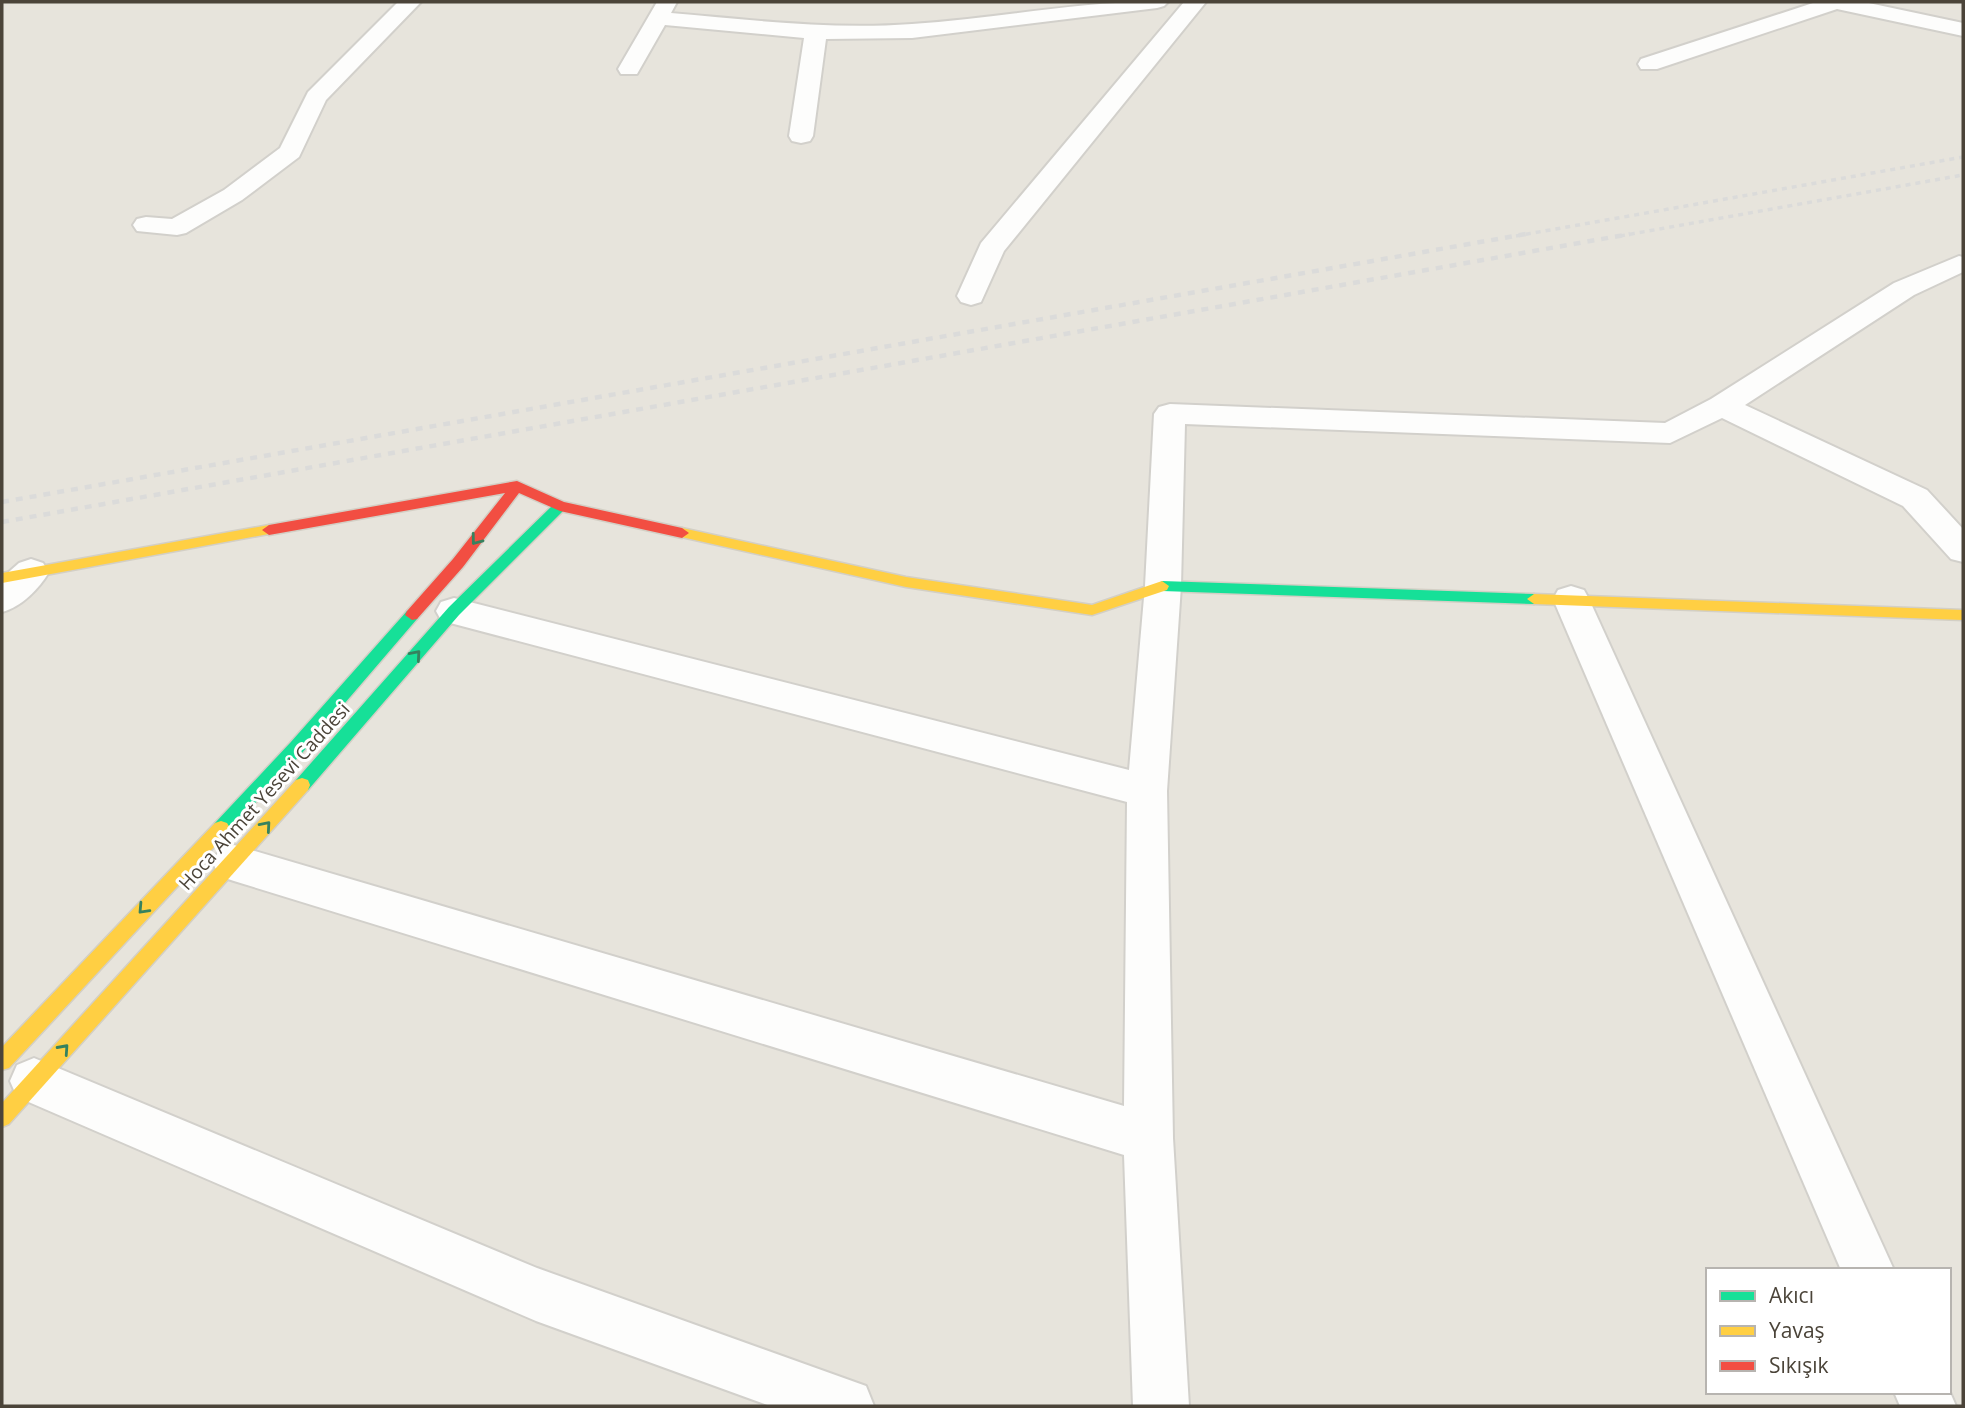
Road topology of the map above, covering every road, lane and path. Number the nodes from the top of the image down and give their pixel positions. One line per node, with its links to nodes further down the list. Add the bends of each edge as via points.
1 (410, 2): 11 (street, via 316,97 290,152 233,195 177,226)
2 (1157, 2): 7 (street, via 912,31)
3 (1195, 2): 13 (street, via 991,249)
4 (1836, 2): 6 (street); 8 (street)
5 (662, 10): 7 (street); 9 (street)
6 (1963, 30)
7 (816, 33): 10 (street)
8 (1649, 64)
9 (629, 69)
10 (801, 136)
11 (146, 226)
12 (1959, 264): 14 (street, via 1904,289)
13 (971, 296)
14 (1722, 406): 17 (street, via 1915,498); 19 (street, via 1670,433 1170,414)
15 (517, 486): 16 (street); 18 (street); 26 (street, Hoca Ahmet Yesevi Caddesi, one-way to 26, via 458,563)
16 (560, 506): 19 (street, via 906,582 1092,610); 22 (street, Hoca Ahmet Yesevi Caddesi)
17 (1963, 550)
18 (16, 575): 20 (street)
19 (1163, 586): 21 (street); 24 (street)
20 (2, 599)
21 (1571, 599): 23 (street); 28 (street)
22 (454, 611): 24 (street); 25 (street, Hoca Ahmet Yesevi Caddesi, one-way to 22)
23 (1963, 615)
24 (1147, 791): 27 (street)
25 (234, 863): 26 (street, Hoca Ahmet Yesevi Caddesi, one-way to 25); 27 (street)
26 (13, 1086): 29 (street, via 536,1294)
27 (1148, 1138): 30 (street)
28 (1867, 1268)
29 (846, 1406)
30 (1161, 1406)

